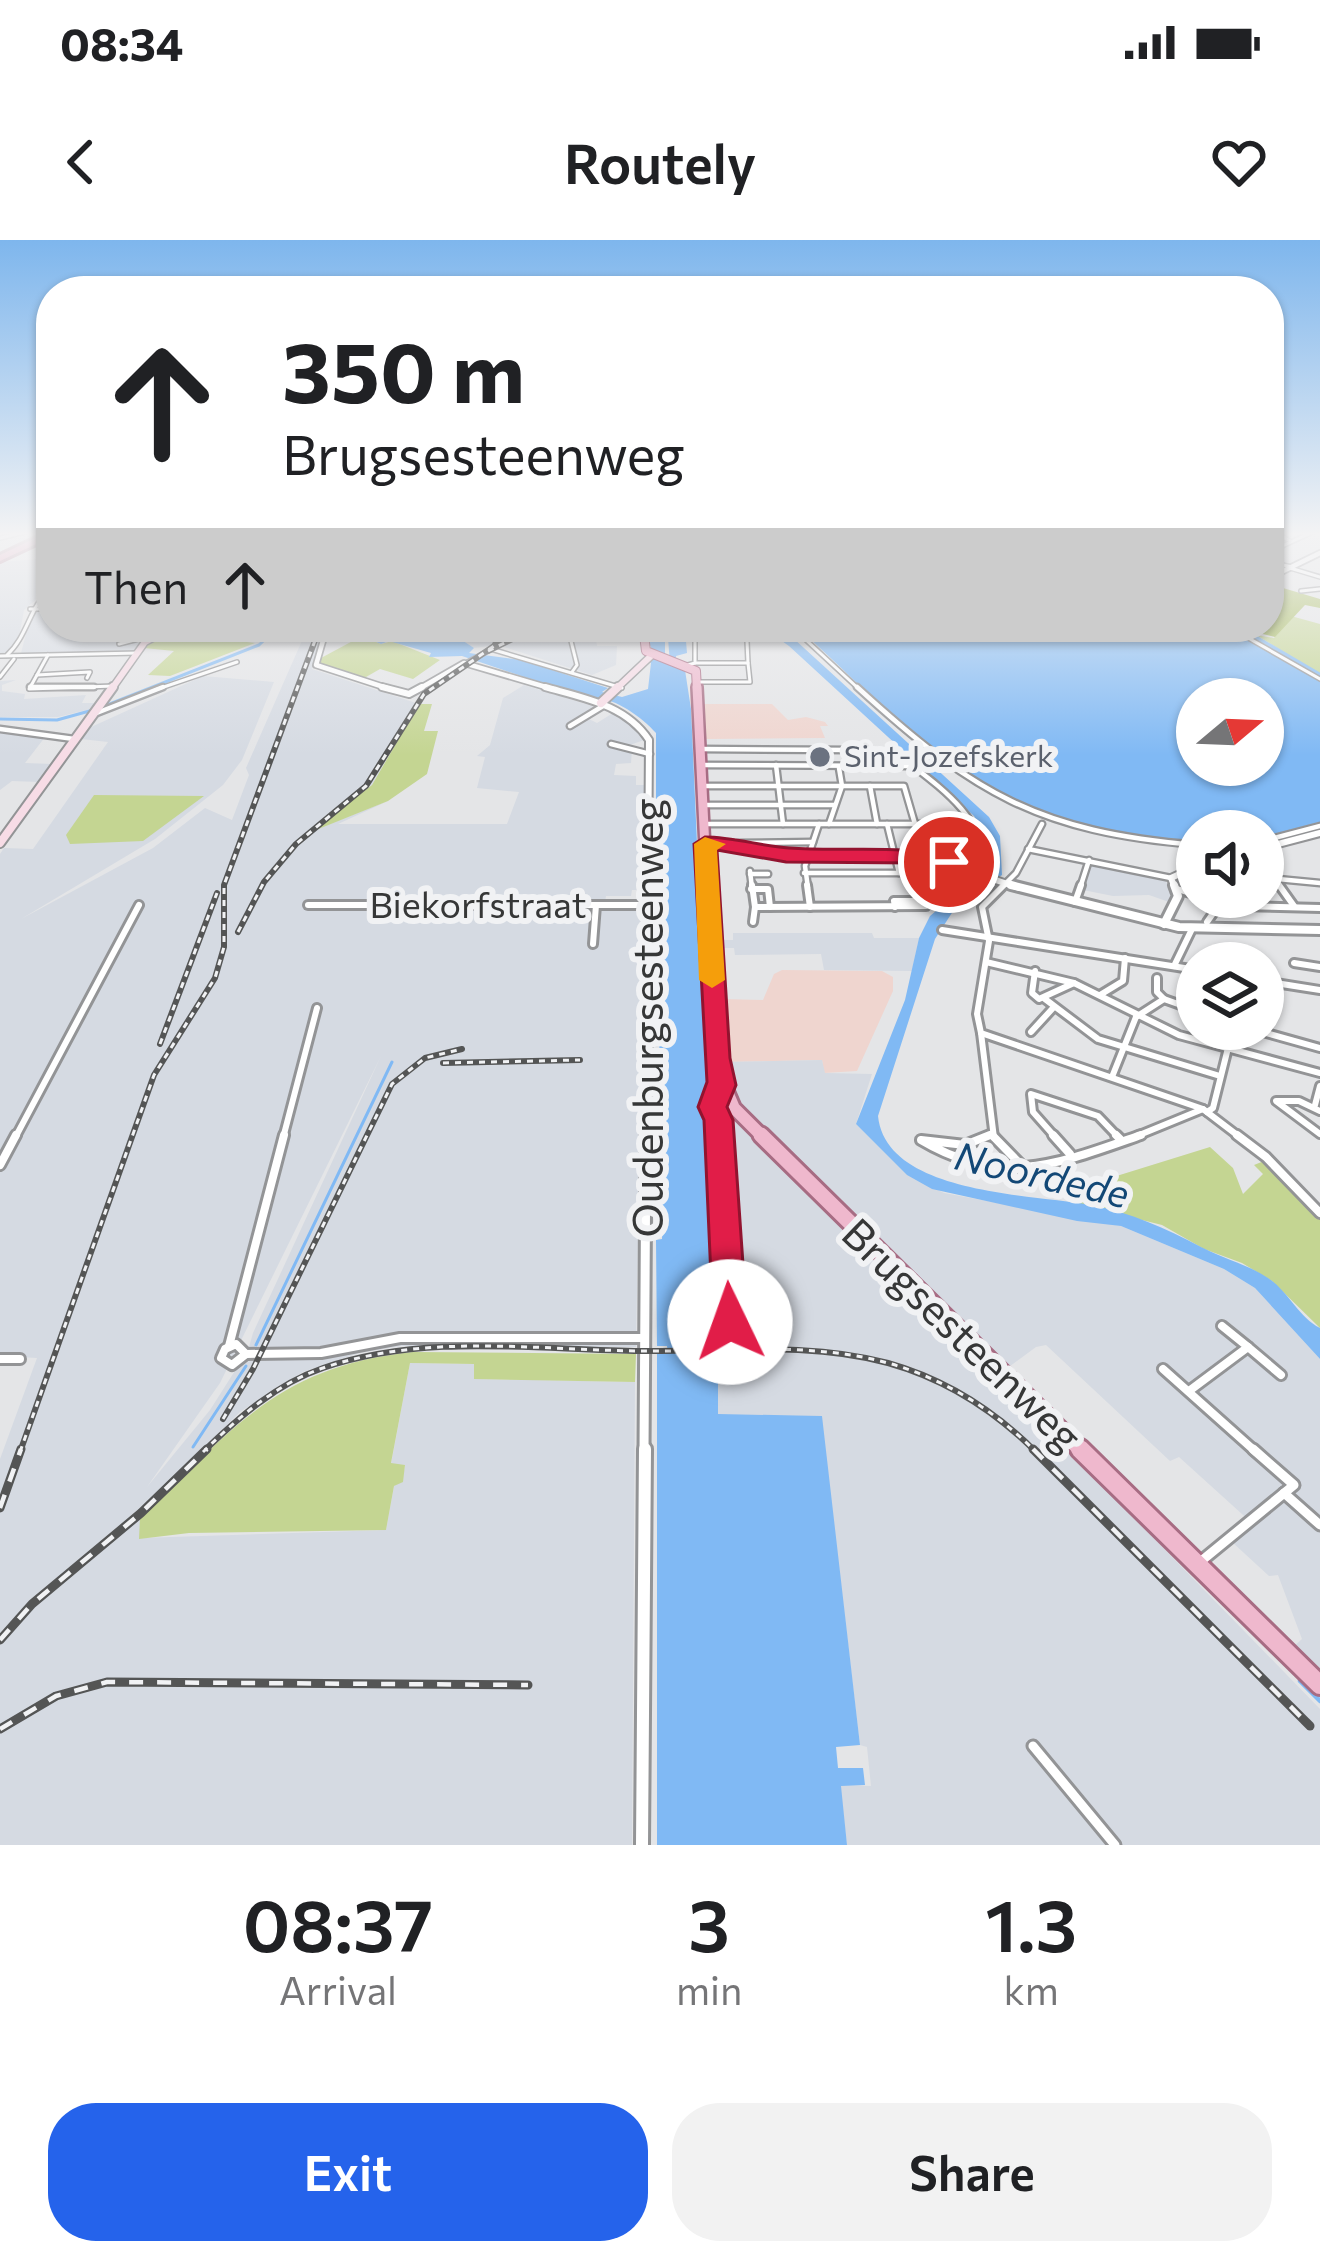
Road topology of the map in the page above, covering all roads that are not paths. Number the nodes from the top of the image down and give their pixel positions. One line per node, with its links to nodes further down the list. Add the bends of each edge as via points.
1 (33, 606): 2 (street)
2 (30, 609): 3 (street); 19 (street)
3 (36, 609)
4 (124, 642): 14 (street)
5 (147, 642): 16 (main road)
6 (323, 642): 20 (street, via 317,667 399,694 420,691)
7 (504, 642): 15 (street)
8 (571, 642): 24 (street)
9 (644, 642): 17 (main road)
10 (693, 642): 23 (street)
11 (747, 642): 22 (street)
12 (809, 642): 69 (street, via 991,796 1040,818)
13 (1255, 642): 28 (street)
14 (119, 644)
15 (489, 650): 20 (street); 24 (street)
16 (138, 653): 18 (street); 30 (main road)
17 (654, 655): 23 (main road); 31 (main road, via 642,658)
18 (48, 656): 19 (street); 25 (street)
19 (7, 657): 26 (street)
20 (469, 661): 32 (street)
21 (237, 662): 33 (street)
22 (748, 663): 23 (street); 29 (street, via 750,682)
23 (691, 664): 29 (main road)
24 (572, 672): 31 (street)
25 (38, 675): 27 (street, via 90,672); 30 (street, via 29,689)
26 (0, 677)
27 (87, 678)
28 (1320, 679)
29 (696, 682): 39 (main road, Brugsesteenweg)
30 (114, 686): 33 (main road)
31 (621, 689): 32 (main road)
32 (604, 703): 34 (street); 41 (street, Oudenburgsesteenweg, via 642,726)
33 (96, 710): 36 (main road)
34 (570, 727)
35 (0, 729): 36 (street)
36 (76, 739): 70 (main road)
37 (610, 744): 41 (street)
38 (889, 747): 47 (street)
39 (700, 749): 40 (street); 44 (main road, Brugsesteenweg)
40 (784, 750): 42 (street); 43 (street)
41 (650, 754): 95 (street, Oudenburgsesteenweg)
42 (888, 756)
43 (787, 764): 45 (street); 46 (street)
44 (701, 765): 45 (street); 48 (main road, Brugsesteenweg)
45 (776, 765): 49 (street)
46 (838, 765): 47 (street); 50 (street)
47 (908, 766): 63 (street)
48 (702, 786): 49 (street); 52 (main road, Brugsesteenweg)
49 (778, 786): 50 (street); 53 (street)
50 (842, 786): 51 (street); 54 (street)
51 (870, 786): 60 (street); 62 (street, via 904,786)
52 (703, 805): 53 (street); 55 (main road, Brugsesteenweg)
53 (781, 805): 54 (street); 57 (street)
54 (834, 805): 59 (street)
55 (704, 824): 56 (street); 71 (main road, Brugsesteenweg)
56 (765, 824): 57 (street); 68 (street)
57 (783, 824): 58 (street)
58 (819, 824): 59 (street); 67 (street)
59 (829, 824): 60 (street)
60 (878, 824): 61 (street)
61 (887, 824): 62 (street); 75 (street)
62 (915, 824): 63 (street)
63 (974, 824): 77 (street, via 986,854)
64 (1042, 824): 73 (street)
65 (1320, 830): 66 (street)
66 (1284, 839)
67 (813, 842): 68 (street); 74 (street)
68 (767, 843): 72 (street)
69 (1176, 843)
70 (0, 844)
71 (705, 844): 72 (street); 139 (main road, Brugsesteenweg)
72 (735, 844): 74 (street)
73 (1028, 849): 76 (street); 85 (street)
74 (810, 855): 75 (street); 78 (street)
75 (895, 855): 77 (street); 79 (street)
76 (1089, 860): 83 (street); 91 (street)
77 (981, 872): 80 (street); 85 (street)
78 (805, 873): 79 (street); 100 (street)
79 (899, 873): 80 (street)
80 (939, 873): 100 (street, via 942,884 924,907)
81 (768, 874): 88 (street, via 750,873)
82 (1176, 876): 83 (street)
83 (1171, 878): 87 (street)
84 (1284, 880): 86 (street)
85 (1003, 882): 91 (street); 109 (street, via 982,907)
86 (1320, 883)
87 (1176, 888)
88 (751, 889): 98 (street); 99 (street, via 768,889)
89 (1284, 889): 97 (street)
90 (1176, 901): 105 (street)
91 (1075, 902): 105 (street)
92 (139, 905): 147 (street)
93 (308, 905): 94 (street, Biekorfstraat)
94 (596, 905): 95 (street, Biekorfstraat); 110 (street)
95 (648, 905): 152 (street, Oudenburgsesteenweg)
96 (1284, 905): 97 (street)
97 (1294, 906): 101 (street)
98 (755, 907): 99 (street); 103 (street)
99 (770, 907): 100 (street)
100 (810, 907)
101 (1320, 908)
102 (1210, 918): 104 (street)
103 (753, 922)
104 (1207, 922)
105 (1164, 924): 106 (street)
106 (1192, 929): 108 (street); 114 (street)
107 (942, 930): 109 (street)
108 (1320, 930)
109 (988, 935): 111 (street); 112 (street)
110 (592, 944)
111 (1125, 958): 114 (street); 121 (street, via 1124,979)
112 (986, 962): 116 (street); 129 (street)
113 (1294, 963): 115 (street)
114 (1174, 966)
115 (1320, 967)
116 (1035, 971): 118 (street); 122 (street, via 1032,993)
117 (1157, 978): 123 (street)
118 (1074, 983): 121 (street); 122 (street)
119 (1284, 984): 120 (street)
120 (1320, 990)
121 (1099, 995): 127 (street)
122 (1046, 999): 125 (street)
123 (1163, 999): 124 (street); 127 (street)
124 (1176, 1003)
125 (1054, 1006): 128 (street); 132 (street, via 1098,1039)
126 (317, 1009): 153 (street)
127 (1136, 1017): 130 (street); 132 (street)
128 (1031, 1032)
129 (981, 1033): 138 (street); 143 (street)
130 (1176, 1034)
131 (1284, 1038): 133 (street)
132 (1125, 1048): 137 (street); 138 (street)
133 (1320, 1048)
134 (1227, 1050): 137 (street)
135 (1235, 1050): 136 (street)
136 (1320, 1073)
137 (1220, 1076): 142 (street, via 1213,1108)
138 (1112, 1077): 142 (street)
139 (722, 1085): 150 (street, via 712,1107); 163 (main road, Brugsesteenweg, via 753,1130)
140 (1320, 1086): 141 (street)
141 (1317, 1108): 144 (street, via 1276,1101)
142 (1205, 1110): 145 (street); 149 (street)
143 (992, 1134): 148 (street); 148 (street, via 965,1144 922,1140 956,1161)
144 (1320, 1134)
145 (1120, 1139): 146 (street); 146 (street, via 1098,1116 1030,1094 1034,1112)
146 (1070, 1155): 148 (street)
147 (0, 1166)
148 (1025, 1169)
149 (1320, 1213)
150 (730, 1322)
151 (1222, 1326): 154 (street)
152 (647, 1338): 155 (street, via 400,1338 321,1353); 166 (street, Oudenburgsesteenweg)
153 (230, 1346): 155 (street, via 242,1345); 155 (street, via 221,1358 227,1365)
154 (1248, 1347): 159 (street); 160 (street)
155 (247, 1354)
156 (0, 1358): 157 (street)
157 (20, 1359)
158 (1163, 1369): 160 (street)
159 (1281, 1375)
160 (1189, 1391): 161 (street, via 1294,1485)
161 (1284, 1493): 162 (street); 163 (street)
162 (1320, 1526)
163 (1197, 1565): 164 (main road, Brugsesteenweg)
164 (1320, 1685)
165 (1033, 1746): 167 (street)
166 (642, 1845)
167 (1115, 1845)

